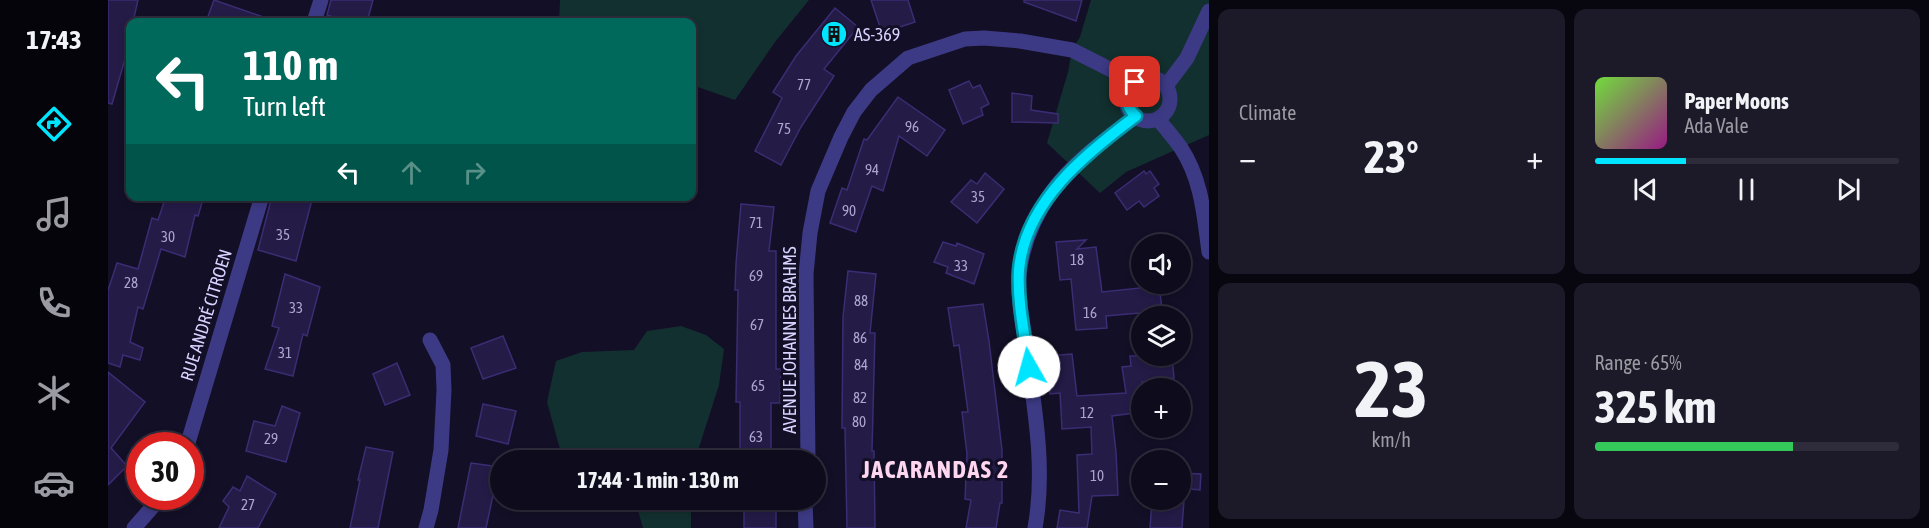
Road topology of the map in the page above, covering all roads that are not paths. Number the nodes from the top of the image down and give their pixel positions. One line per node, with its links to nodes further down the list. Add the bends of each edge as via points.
1 (321, 0): 3 (street)
2 (1209, 11): 5 (street, via 1187,58)
3 (315, 18)
4 (1135, 82): 5 (street, via 1148,77); 6 (street, via 1127,99); 12 (street, AVENUE JOHANNES BRAHMS, via 1072,50 984,38 965,39 908,58 871,90 841,137 818,191 810,233 806,274)
5 (1166, 86): 7 (street, via 1169,104)
6 (1136, 116): 7 (street, via 1146,121); 18 (street, via 1075,166 1052,192 1026,240 1019,270 1040,466)
7 (1158, 118): 9 (street, via 1194,174 1203,202)
8 (260, 201): 11 (street, RUE ANDRÉ CITROEN)
9 (1209, 252)
10 (429, 340): 16 (street, via 442,365 444,390 441,450)
11 (191, 432)
12 (808, 450)
13 (150, 510): 15 (street)
14 (805, 510): 17 (street)
15 (134, 528)
16 (426, 528)
17 (806, 528)
18 (1035, 528)

